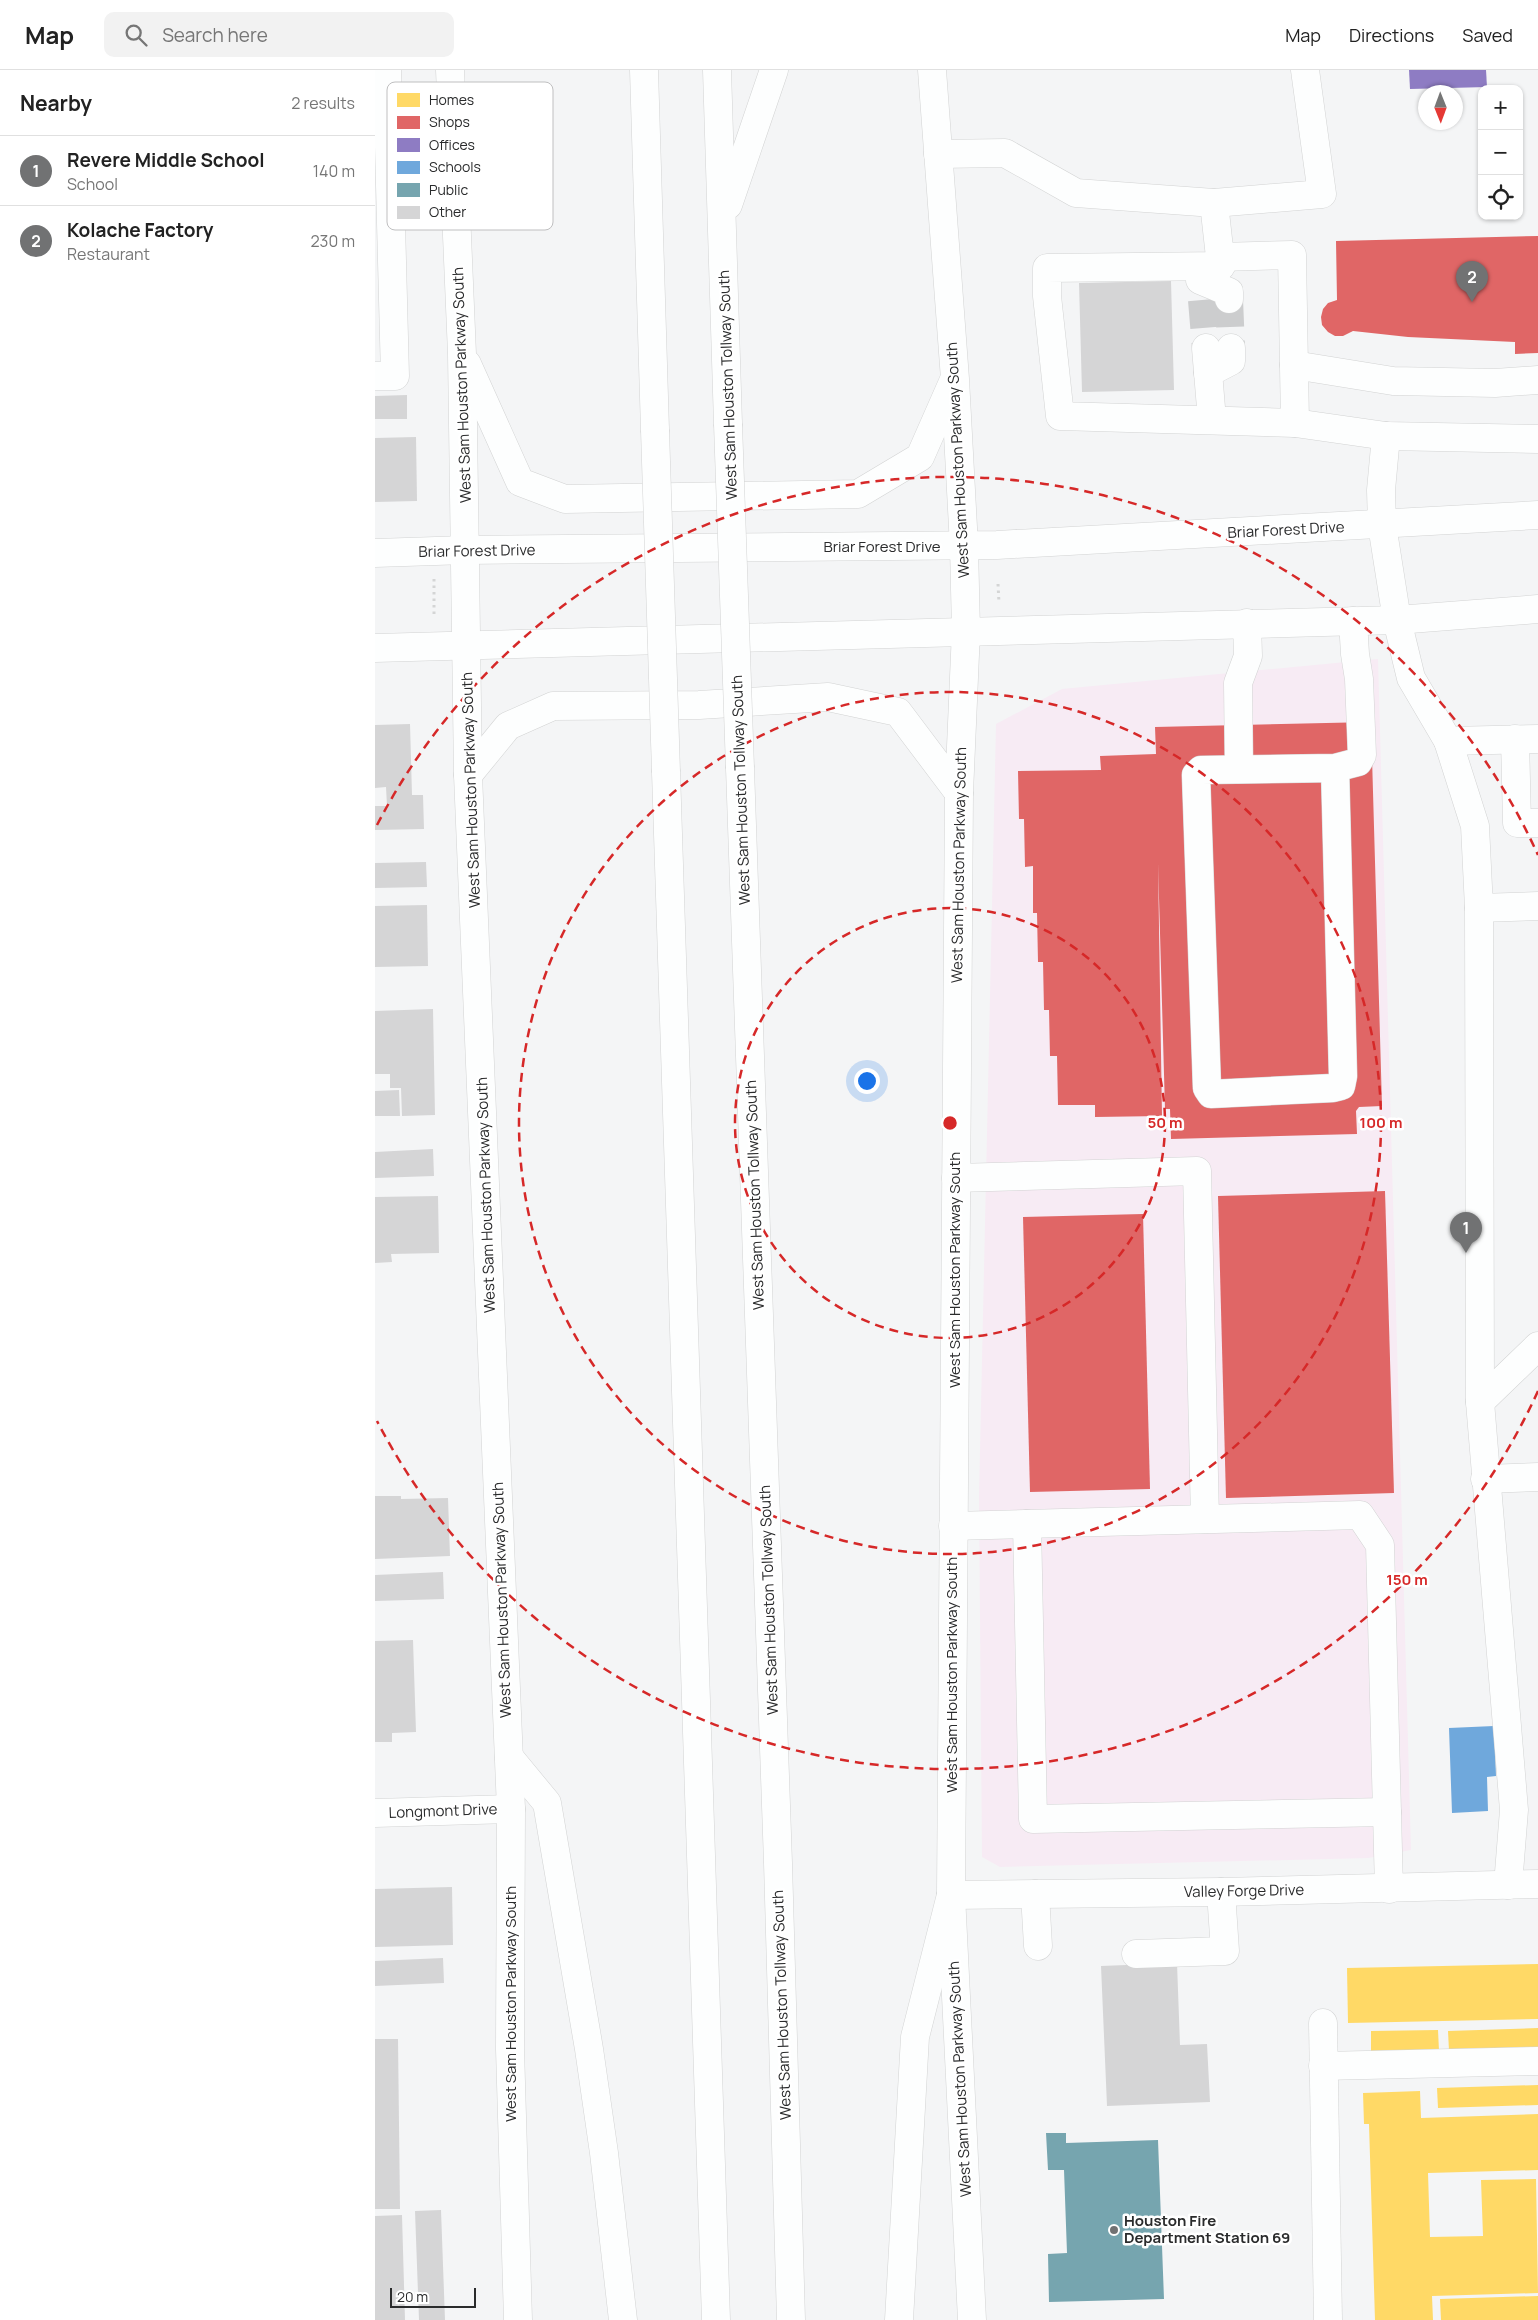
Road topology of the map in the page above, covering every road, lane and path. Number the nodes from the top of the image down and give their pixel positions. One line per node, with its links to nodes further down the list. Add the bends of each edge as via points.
1 (643, 70): 76 (main road, bridge)
2 (717, 70): 8 (main road, West Sam Houston Tollway South)
3 (774, 70): 8 (main road)
4 (932, 70): 6 (main road, West Sam Houston Parkway South)
5 (1305, 70): 7 (main road, via 1322,194)
6 (938, 154): 7 (main road, via 1005,153 1076,193); 17 (main road, West Sam Houston Parkway South)
7 (1215, 203): 11 (main road)
8 (723, 220): 77 (main road, West Sam Houston Tollway South, bridge)
9 (391, 230): 16 (main road, via 395,376)
10 (457, 230): 13 (main road, West Sam Houston Parkway South)
11 (1205, 276): 12 (main road, via 1229,292); 15 (main road, via 1292,255); 19 (main road, via 1047,268 1047,296 1060,416)
12 (1229, 299)
13 (462, 354): 17 (main road, via 520,482 565,498 858,494 920,458); 26 (main road, West Sam Houston Parkway South)
14 (1215, 356): 19 (main road)
15 (1294, 364): 18 (main road, via 1393,381 1495,384); 20 (main road)
16 (375, 376)
17 (955, 378): 25 (main road, West Sam Houston Parkway South)
18 (1538, 380)
19 (1212, 420): 20 (main road)
20 (1295, 423): 21 (main road)
21 (1386, 436): 22 (main road); 24 (main road, via 1381,490)
22 (1538, 439)
23 (1538, 515): 24 (main road, Briar Forest Drive)
24 (1382, 525): 25 (main road, Briar Forest Drive); 31 (main road)
25 (964, 546): 26 (main road, Briar Forest Drive); 34 (main road, West Sam Houston Parkway South)
26 (466, 550): 27 (main road, Briar Forest Drive); 35 (main road, West Sam Houston Parkway South)
27 (375, 553)
28 (434, 579): 30 (path)
29 (1538, 609): 31 (main road)
30 (434, 618)
31 (1397, 620): 32 (main road); 42 (main road, via 1411,678)
32 (1353, 621): 33 (main road); 37 (main road)
33 (1247, 623): 34 (main road); 38 (main road)
34 (966, 631): 35 (main road); 46 (main road, West Sam Houston Parkway South)
35 (467, 645): 36 (main road); 45 (main road, West Sam Houston Parkway South)
36 (375, 648)
37 (1355, 654): 39 (main road, via 1345,683); 43 (main road, via 1362,755 1357,762)
38 (1248, 656): 40 (main road, via 1256,682); 44 (main road, via 1238,683)
39 (1343, 723)
40 (1257, 725)
41 (1527, 739): 42 (main road); 47 (main road, via 1517,823)
42 (1448, 742): 49 (main road, via 1475,826)
43 (1335, 768): 44 (main road); 44 (main road, via 1343,1081 1338,1088 1211,1094 1207,1088 1197,772)
44 (1239, 769)
45 (469, 775): 46 (main road, via 508,726 553,706 699,705 828,697 898,712); 58 (main road, West Sam Houston Parkway South)
46 (959, 794): 50 (main road, West Sam Houston Parkway South)
47 (1538, 823)
48 (1538, 906): 49 (main road)
49 (1479, 908): 52 (main road)
50 (956, 1178): 55 (main road, via 1197,1171); 57 (main road, West Sam Houston Parkway South)
51 (1538, 1346): 52 (main road)
52 (1480, 1402): 54 (main road)
53 (1538, 1477): 54 (main road)
54 (1485, 1479): 60 (main road)
55 (1205, 1519): 56 (main road); 61 (main road, via 1360,1515 1380,1545)
56 (1027, 1524): 57 (main road); 61 (main road, via 1033,1819)
57 (953, 1526): 68 (main road, West Sam Houston Parkway South)
58 (509, 1757): 59 (main road, West Sam Houston Parkway South); 75 (main road, via 547,1802 591,2058)
59 (511, 1809): 62 (main road, Longmont Drive); 74 (main road, West Sam Houston Parkway South, via 510,2049)
60 (1526, 1810): 64 (main road)
61 (1387, 1812): 65 (main road)
62 (375, 1813)
63 (1538, 1884): 64 (main road, Valley Forge Drive)
64 (1508, 1885): 65 (main road, Valley Forge Drive)
65 (1389, 1889): 66 (main road, Valley Forge Drive)
66 (1221, 1892): 67 (main road, Valley Forge Drive); 70 (main road, via 1225,1951)
67 (1035, 1894): 68 (main road, Valley Forge Drive); 69 (main road)
68 (951, 1895): 78 (main road, via 915,2037); 79 (main road, West Sam Houston Parkway South)
69 (1038, 1946)
70 (1136, 1954)
71 (1323, 2023): 73 (main road)
72 (1538, 2061): 73 (main road)
73 (1323, 2066): 80 (main road)
74 (518, 2320)
75 (623, 2320)
76 (716, 2320)
77 (791, 2320)
78 (899, 2320)
79 (972, 2320)
80 (1328, 2320)

